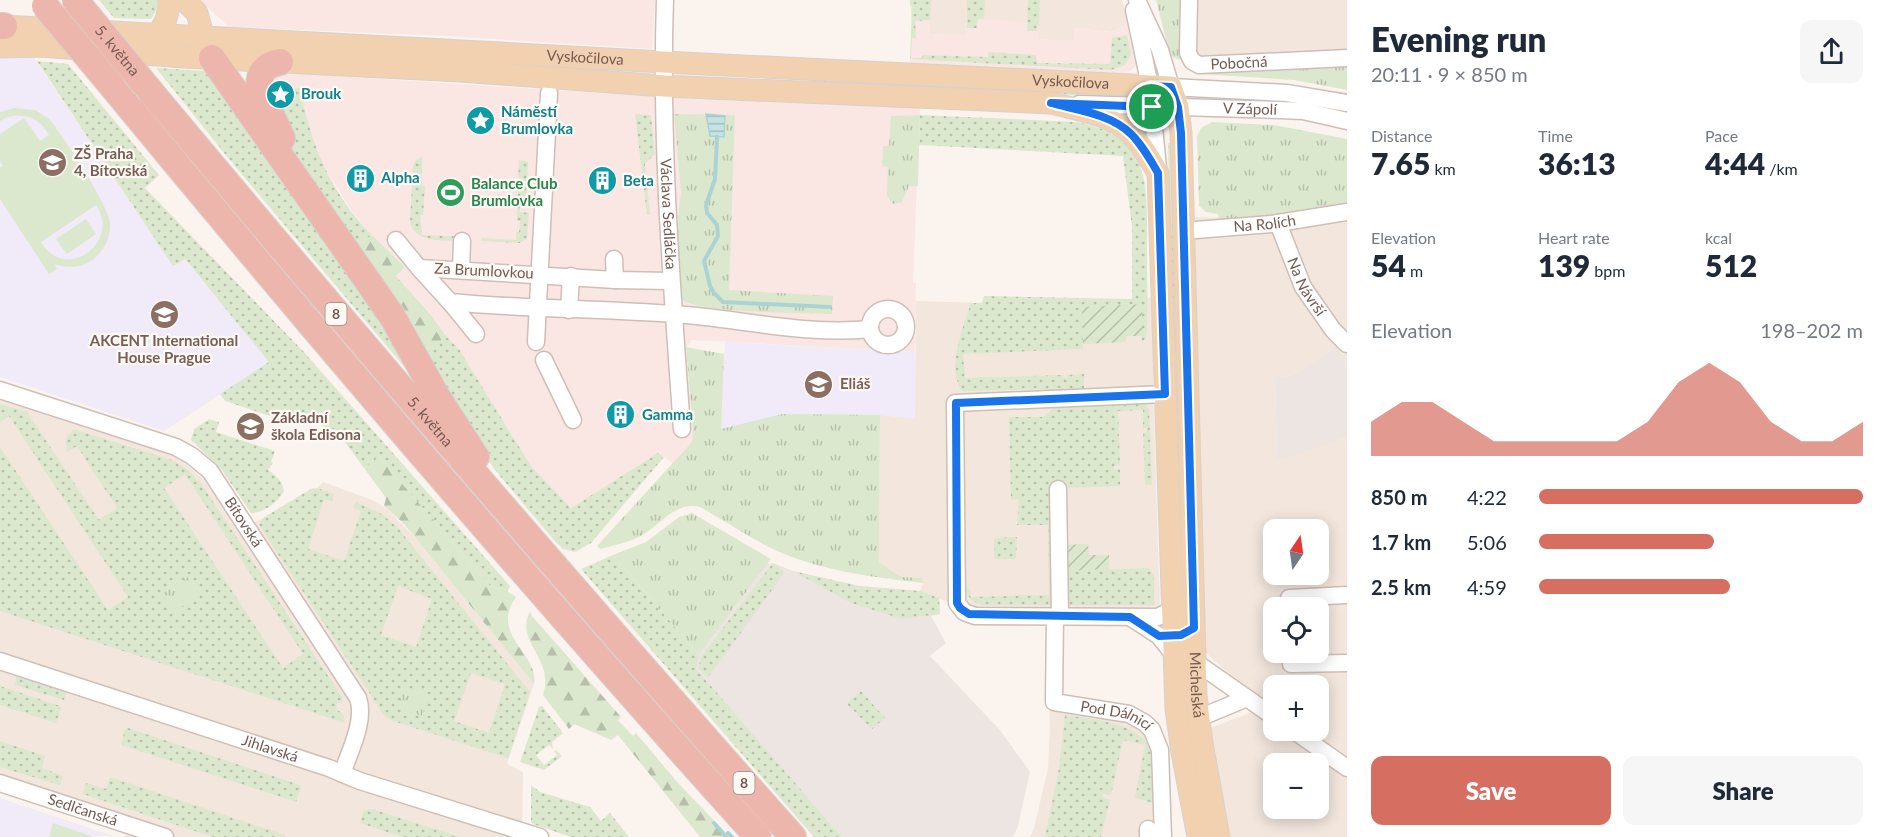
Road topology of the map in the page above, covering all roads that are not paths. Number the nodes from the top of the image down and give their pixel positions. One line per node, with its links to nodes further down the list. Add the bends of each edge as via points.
1 (75, 0): 51 (highway, 5. května / 8, bridge)
2 (169, 0): 10 (main road, via 168,17)
3 (184, 0): 11 (main road, via 197,13)
4 (665, 0): 15 (street, Václava Sedláčka)
5 (1132, 0): 18 (street, Michelská)
6 (1137, 0): 19 (street, Michelská, via 1160,50)
7 (1189, 0): 13 (street, Pobočná, via 1188,53 1199,65)
8 (42, 2): 71 (highway, 5. května / 8, bridge, via 433,467)
9 (1, 31): 10 (main road, Vyskočilova); 12 (main road, Vyskočilova, via 41,46)
10 (157, 34): 11 (main road, Vyskočilova); 12 (main road, via 141,46)
11 (207, 48): 12 (main road, Vyskočilova, via 146,55); 14 (main road, Vyskočilova); 15 (main road, Vyskočilova); 25 (highway)
12 (100, 50)
13 (1347, 58)
14 (280, 62): 16 (main road, Vyskočilova); 25 (highway, via 263,70 260,90)
15 (663, 62): 16 (street, Václava Sedláčka); 18 (main road, Vyskočilova)
16 (664, 86): 20 (main road, Vyskočilova); 36 (street, Václava Sedláčka)
17 (549, 93): 33 (street)
18 (1151, 97): 19 (main road, Vyskočilova); 20 (street, Vyskočilova); 23 (street, Michelská)
19 (1174, 97): 21 (street, V Zápolí, via 1287,93); 22 (street, V Zápolí, via 1208,106 1303,111); 27 (main road, Michelská, via 1181,133)
20 (1051, 103): 23 (main road, Vyskočilova, via 1112,121 1129,132)
21 (1347, 103)
22 (1347, 121)
23 (1158, 173): 47 (main road, Michelská)
24 (1347, 212): 26 (street, Na Rolích)
25 (325, 220): 51 (highway, via 392,316 436,396)
26 (1278, 223): 27 (street, Na Rolích); 44 (street, Na Návrší, via 1303,287)
27 (1183, 231): 57 (main road, Michelská)
28 (396, 240): 31 (street)
29 (462, 242): 32 (street)
30 (611, 259): 35 (street)
31 (419, 268): 32 (street, Za Brumlovkou); 37 (street, Za Brumlovkou)
32 (461, 270): 33 (street, Za Brumlovkou)
33 (535, 274): 34 (street, Za Brumlovkou); 38 (street)
34 (571, 276): 35 (street, Za Brumlovkou); 39 (street)
35 (611, 280): 36 (street, Za Brumlovkou)
36 (671, 281): 40 (street, Václava Sedláčka)
37 (458, 303): 38 (street); 42 (street, Za Brumlovkou)
38 (533, 308): 39 (street); 43 (street)
39 (569, 310): 40 (street)
40 (674, 314): 41 (street, via 775,326); 49 (street, Václava Sedláčka)
41 (870, 329)
42 (483, 335)
43 (536, 342)
44 (1347, 344)
45 (544, 360): 48 (street)
46 (0, 390): 67 (street, Bítovská, via 176,447 210,471 358,698 360,713)
47 (1165, 394): 54 (main road, Michelská); 55 (street, via 956,403 957,603 964,612 975,616)
48 (573, 420)
49 (682, 429)
50 (1058, 489): 55 (street)
51 (525, 533): 72 (highway, 5. května / 8)
52 (1347, 596): 53 (street)
53 (1329, 598)
54 (1165, 613): 56 (street); 58 (main road, Michelská)
55 (1058, 616): 56 (street); 73 (street, Pod Dálnicí, via 1054,702 1129,714 1152,730 1160,750)
56 (1130, 617): 58 (street)
57 (1194, 628): 58 (main road, Michelská); 58 (street)
58 (1175, 647): 62 (street); 64 (main road, Michelská); 74 (main road, Michelská, via 1178,730)
59 (0, 661): 67 (street, Jihlavská)
60 (1291, 663): 61 (street)
61 (1347, 663)
62 (1247, 698): 63 (street); 64 (street)
63 (1263, 709)
64 (1199, 718): 75 (main road, Michelská)
65 (1309, 741): 66 (street)
66 (1347, 768)
67 (342, 774): 70 (street, Jihlavská)
68 (0, 783): 69 (street, Sedlčanská)
69 (165, 837)
70 (540, 837)
71 (758, 837)
72 (793, 837)
73 (1163, 837)
74 (1198, 837)
75 (1219, 837)

